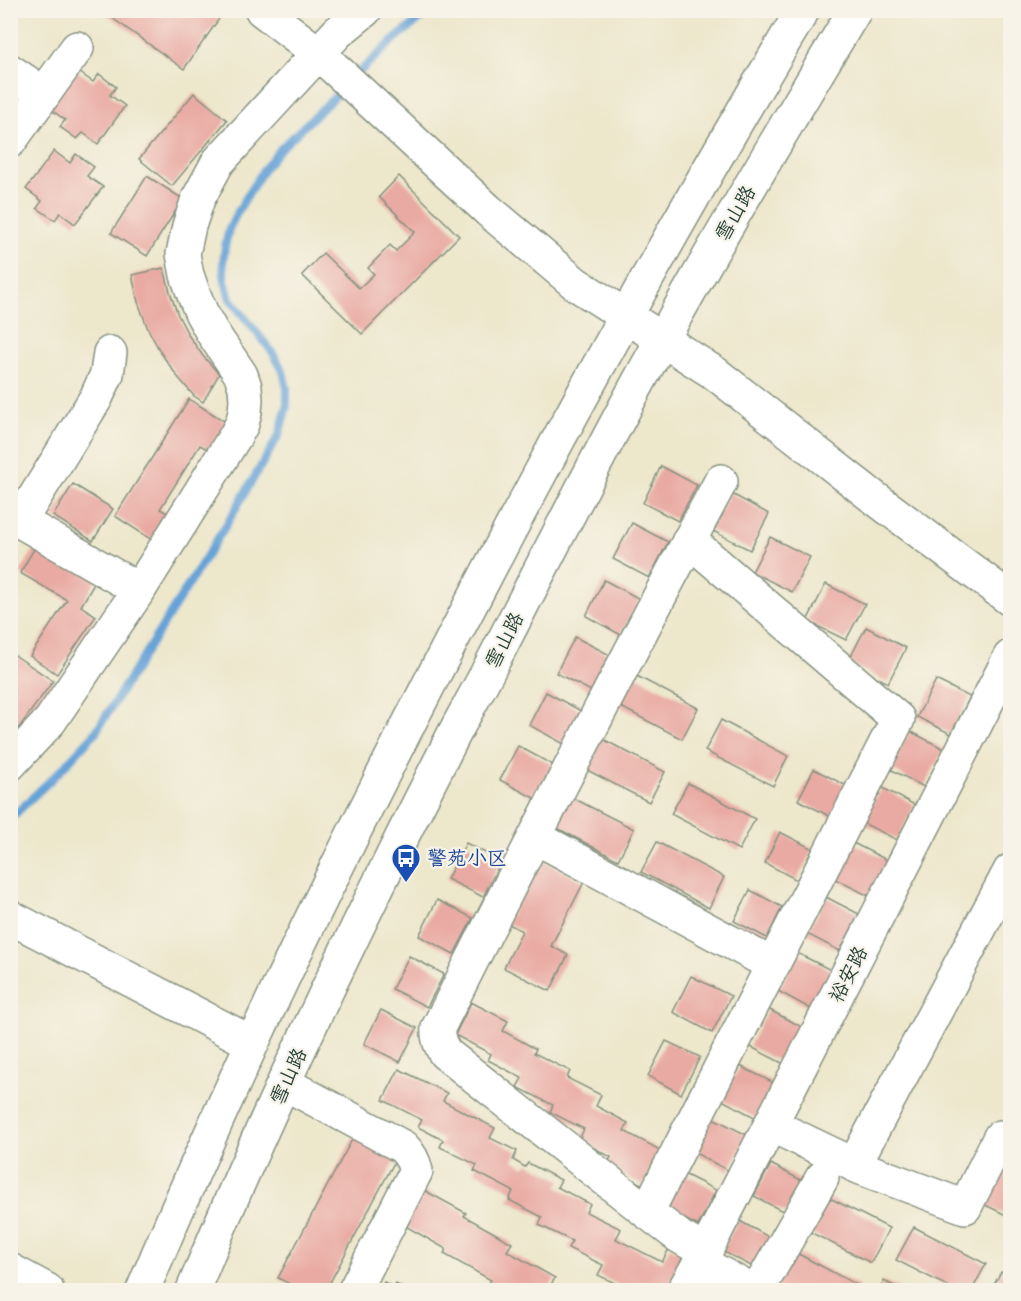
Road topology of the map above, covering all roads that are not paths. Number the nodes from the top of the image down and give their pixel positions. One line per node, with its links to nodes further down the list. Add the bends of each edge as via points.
1 (262, 10): 6 (street)
2 (365, 10): 6 (street)
3 (803, 10): 10 (street)
4 (855, 10): 11 (street, 雪山路)
5 (77, 48): 8 (street)
6 (318, 53): 10 (street, via 489,212 576,284); 15 (street, via 218,162 189,226 183,254 187,275 202,314 241,375 245,412 236,435)
7 (10, 71): 8 (street)
8 (44, 94): 9 (street)
9 (10, 141)
10 (626, 315): 11 (street); 23 (street, via 411,718)
11 (663, 340): 16 (street, via 716,374); 24 (street, 雪山路, via 452,738)
12 (110, 353): 15 (street, via 107,374 96,398 21,521)
13 (721, 481): 14 (street)
14 (689, 540): 19 (street); 22 (street, via 898,719)
15 (139, 590): 18 (street, via 50,721)
16 (1011, 599)
17 (1011, 657): 25 (street, 裕安路)
18 (10, 764)
19 (535, 837): 22 (street); 29 (street, via 438,1028 439,1043 445,1053)
20 (1011, 872): 27 (street)
21 (10, 917): 23 (street)
22 (773, 965): 29 (street)
23 (252, 1043): 33 (street)
24 (284, 1083): 34 (street, 雪山路); 35 (street, via 403,1147 415,1163 416,1171)
25 (771, 1125): 27 (street); 30 (street, 裕安路)
26 (1000, 1137): 27 (street, via 965,1207)
27 (855, 1165)
28 (822, 1178): 38 (street)
29 (647, 1212): 30 (street)
30 (703, 1257): 36 (street, 裕安路); 37 (street)
31 (10, 1270): 32 (street)
32 (47, 1290)
33 (142, 1290)
34 (193, 1290)
35 (355, 1290)
36 (684, 1290)
37 (750, 1290)
38 (758, 1290)

